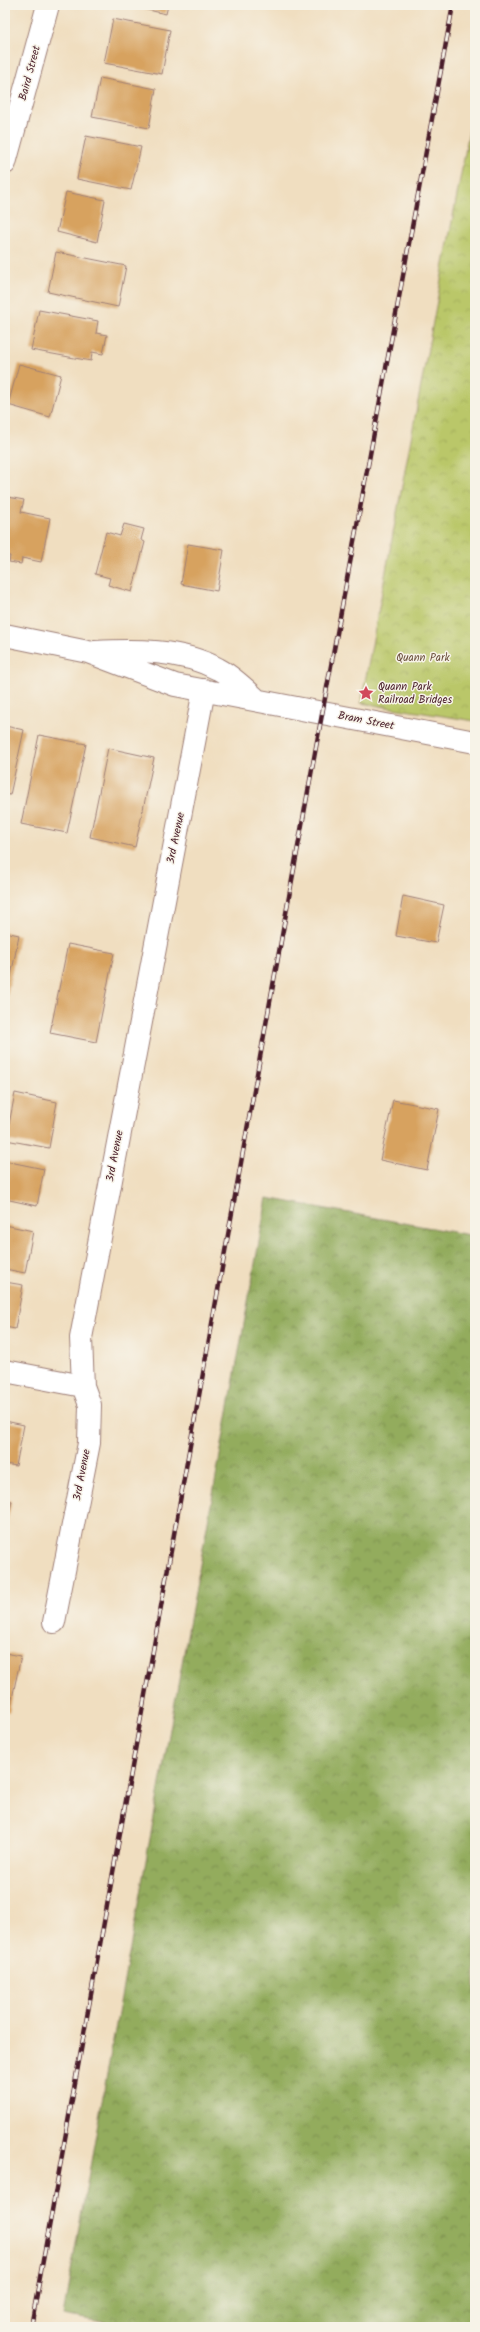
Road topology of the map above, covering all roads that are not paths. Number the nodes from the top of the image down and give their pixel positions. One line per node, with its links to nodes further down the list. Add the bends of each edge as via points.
1 (48, 5): 2 (street, Baird Street)
2 (5, 163)
3 (5, 635): 4 (street, Bram Street)
4 (88, 652): 5 (street, Bram Street, via 175,685); 6 (street, Bram Street, via 142,649 188,658 218,669)
5 (204, 690): 6 (street, Bram Street); 9 (street, 3rd Avenue, via 81,1338)
6 (257, 700): 7 (street, Bram Street)
7 (475, 742)
8 (5, 1372): 9 (street)
9 (83, 1386): 10 (street, 3rd Avenue, via 90,1405 88,1443)
10 (54, 1622)

